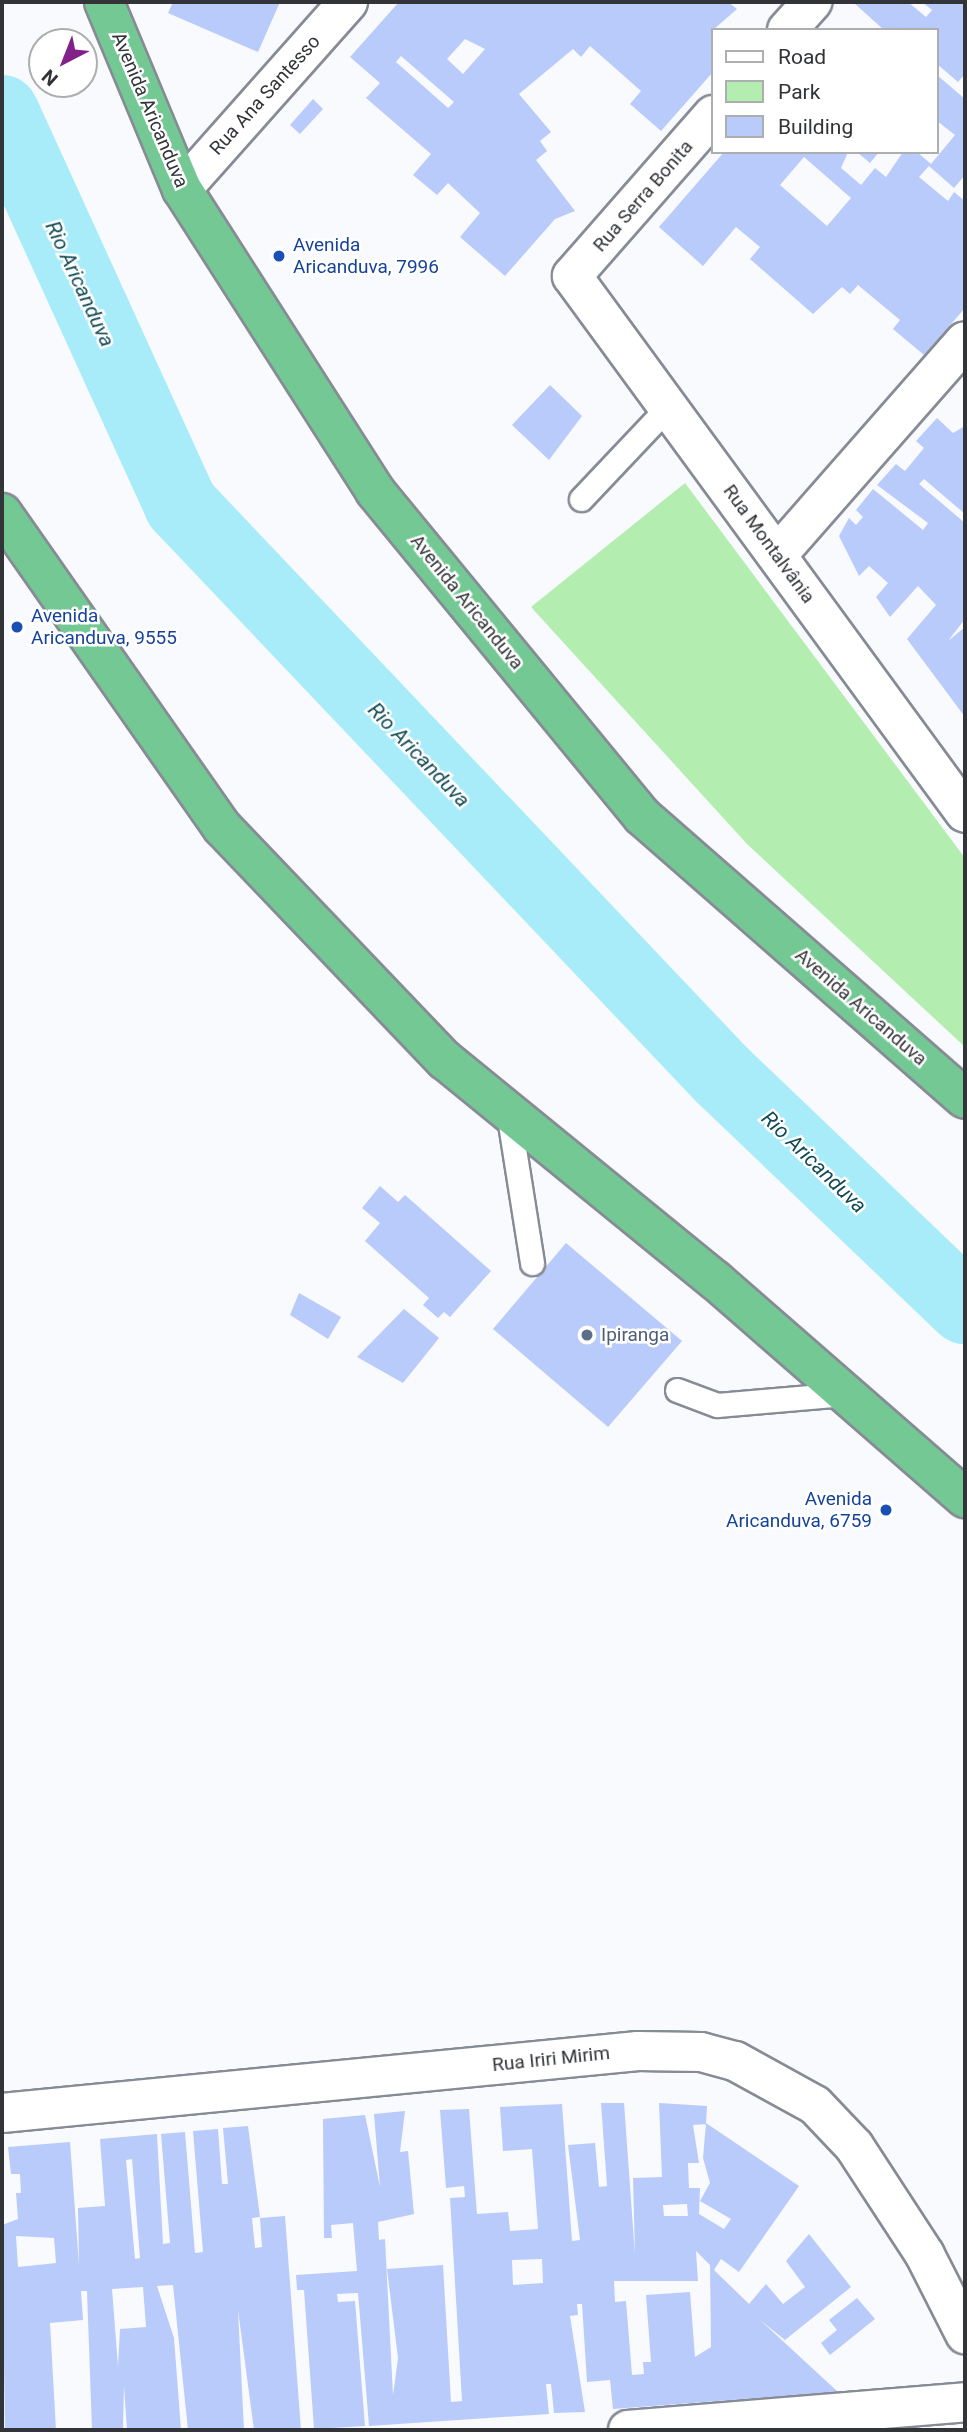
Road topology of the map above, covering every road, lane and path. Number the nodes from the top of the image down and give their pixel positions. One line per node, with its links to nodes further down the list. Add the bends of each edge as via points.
1 (104, 2): 8 (highway, Avenida Aricanduva)
2 (328, 2): 6 (street)
3 (348, 2): 6 (street, Rua Ana Santesso)
4 (812, 2): 5 (street)
5 (790, 28)
6 (309, 47): 8 (street, Rua Ana Santesso)
7 (712, 116): 9 (street, Rua Serra Bonita)
8 (182, 189): 16 (highway, Avenida Aricanduva, via 375,491 642,816)
9 (572, 276): 11 (street, Rua Montalvânia)
10 (965, 341): 14 (street)
11 (669, 405): 12 (lane); 14 (street, Rua Montalvânia)
12 (582, 499)
13 (2, 513): 17 (highway, via 222,827 445,1060)
14 (778, 554): 15 (street, Rua Montalvânia)
15 (965, 813)
16 (965, 1099)
17 (508, 1111): 18 (lane); 20 (highway)
18 (532, 1263)
19 (677, 1390): 20 (lane, via 717,1405)
20 (845, 1394): 21 (highway)
21 (965, 1498)
22 (2, 2113): 23 (street, Rua Iriri Mirim, via 638,2051 701,2052 735,2061 815,2105 854,2146 925,2255)
23 (965, 2334)
24 (965, 2402): 25 (street)
25 (628, 2430)

